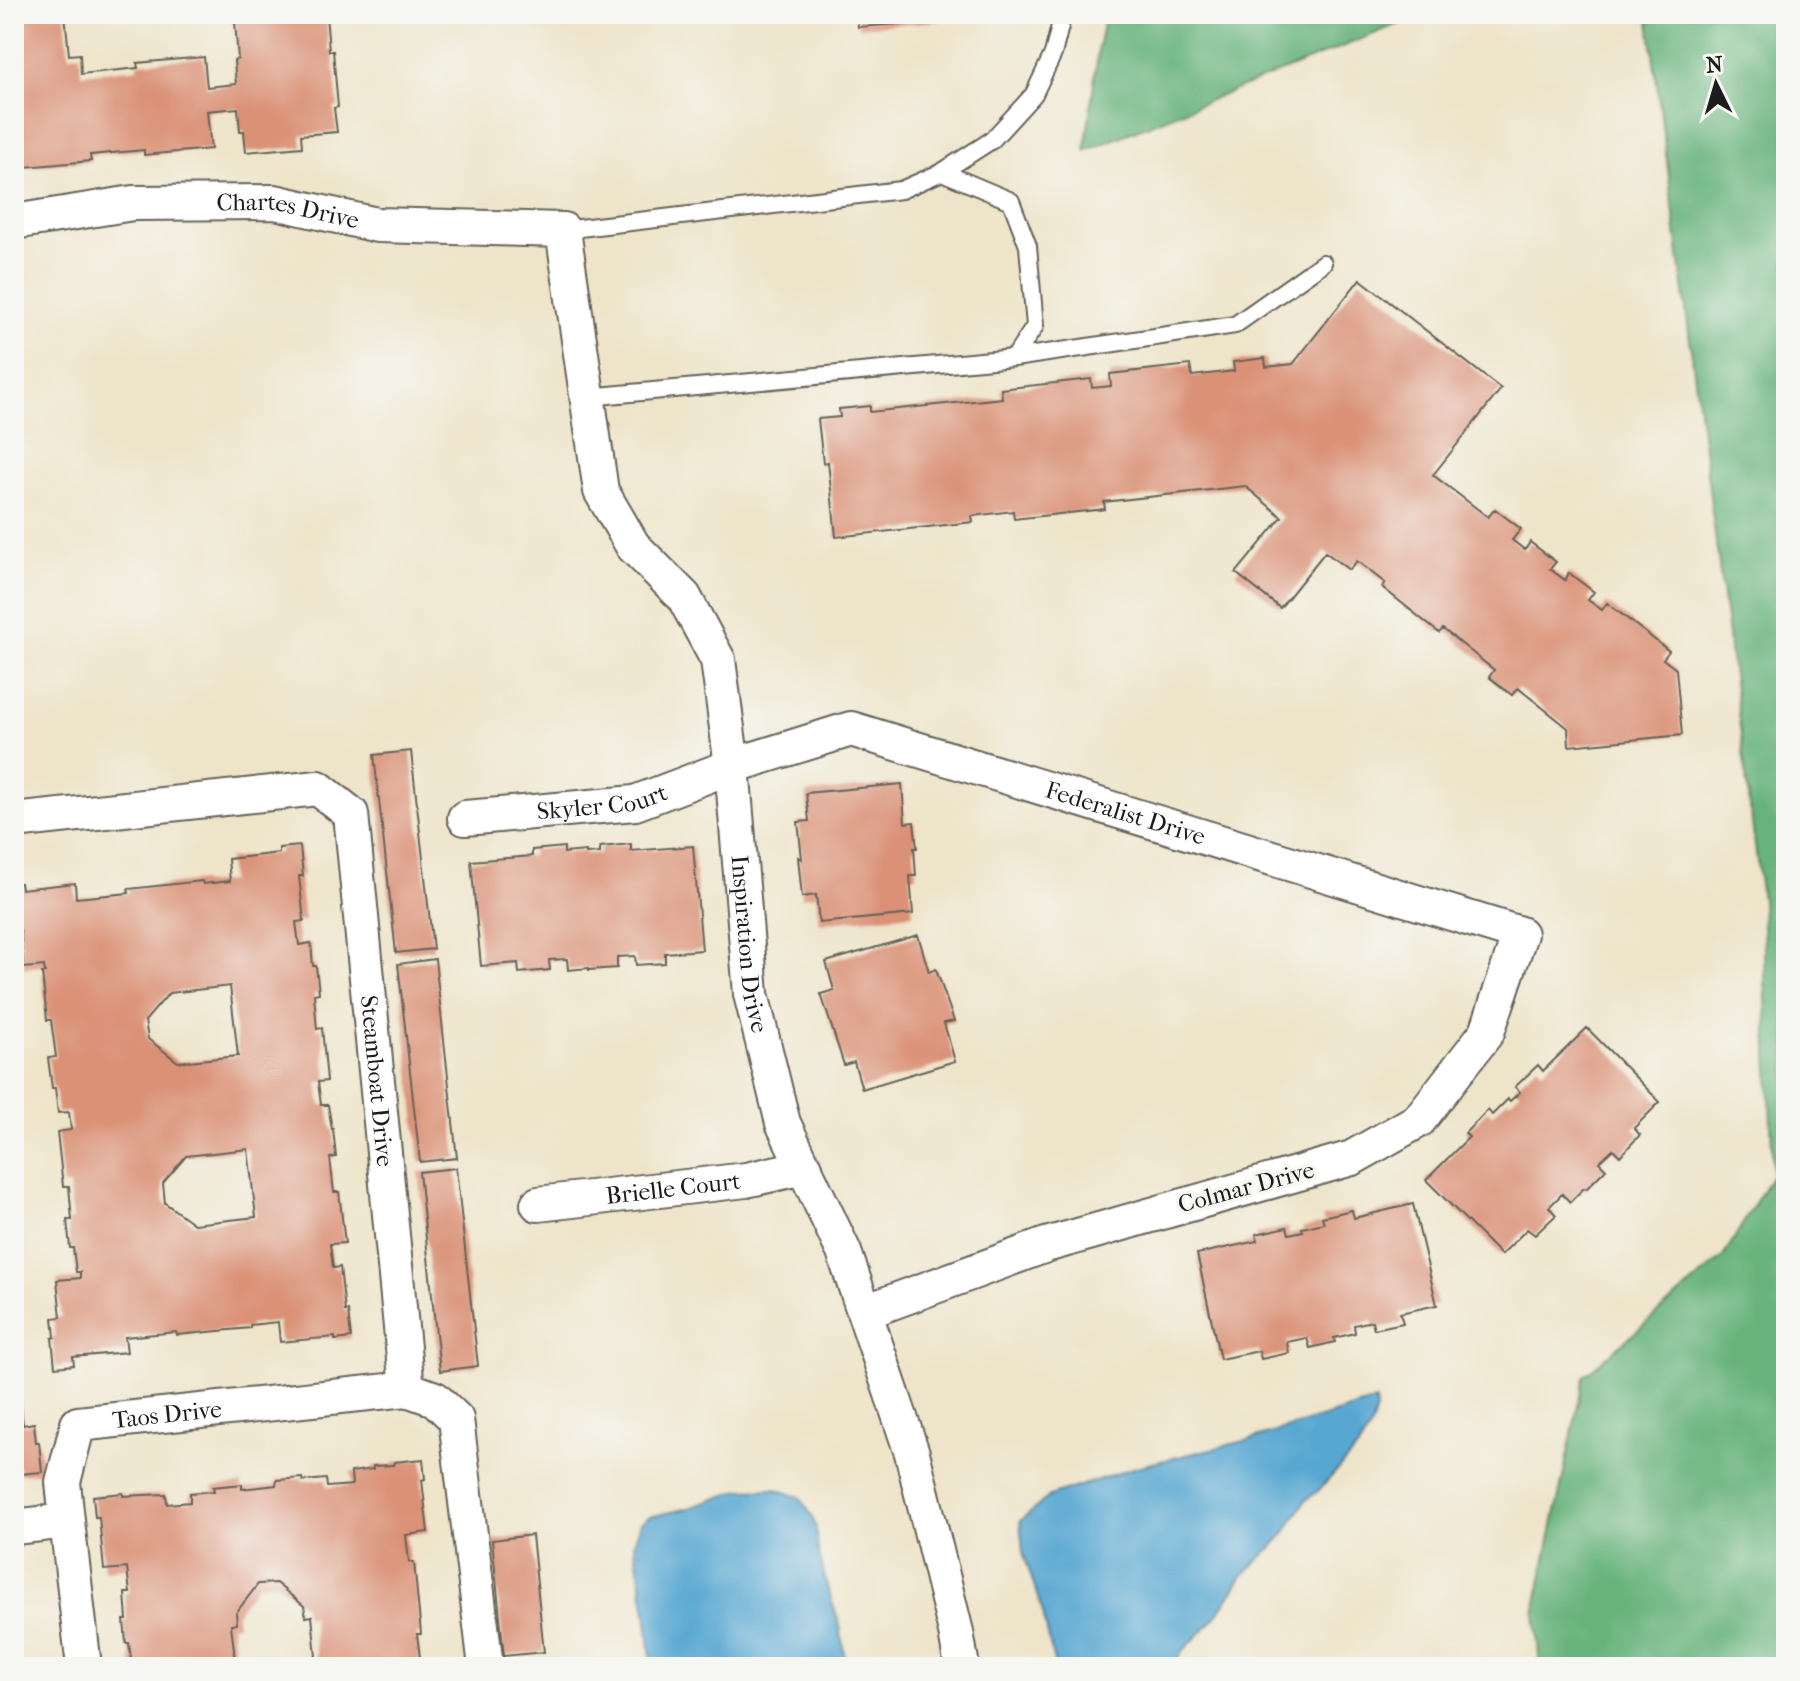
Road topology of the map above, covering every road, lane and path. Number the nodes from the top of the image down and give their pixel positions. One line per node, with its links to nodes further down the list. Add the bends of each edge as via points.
1 (1063, 14): 2 (lane, via 1053,54 1034,94 992,140)
2 (942, 172): 4 (lane, via 901,190); 6 (lane, via 1011,201 1028,246 1035,326)
3 (14, 222): 4 (street, Chartes Drive, via 133,203 275,202 377,225)
4 (563, 230): 7 (street, Inspiration Drive)
5 (1323, 263): 6 (lane, via 1235,325)
6 (1014, 358): 7 (lane)
7 (587, 397): 8 (street, Inspiration Drive, via 601,491 633,546 684,597 718,660)
8 (732, 766): 9 (street, Skyler Court, via 635,803); 11 (street, Federalist Drive, via 851,729); 12 (street, Inspiration Drive, via 751,994 783,1123)
9 (465, 818)
10 (14, 821): 15 (street, Steamboat Drive, via 318,788 351,814)
11 (1520, 934): 14 (street, Colmar Drive, via 1487,1032 1419,1120 1352,1158 1046,1245)
12 (805, 1167): 13 (street, Brielle Court, via 746,1180); 14 (street, Inspiration Drive)
13 (538, 1204)
14 (865, 1312): 20 (street, Inspiration Drive, via 912,1453)
15 (407, 1389): 16 (street, Taos Drive, via 78,1424 63,1482); 19 (street, via 435,1399 456,1419)
16 (67, 1521): 17 (street); 18 (street)
17 (14, 1527)
18 (84, 1667)
19 (486, 1667)
20 (962, 1667)

